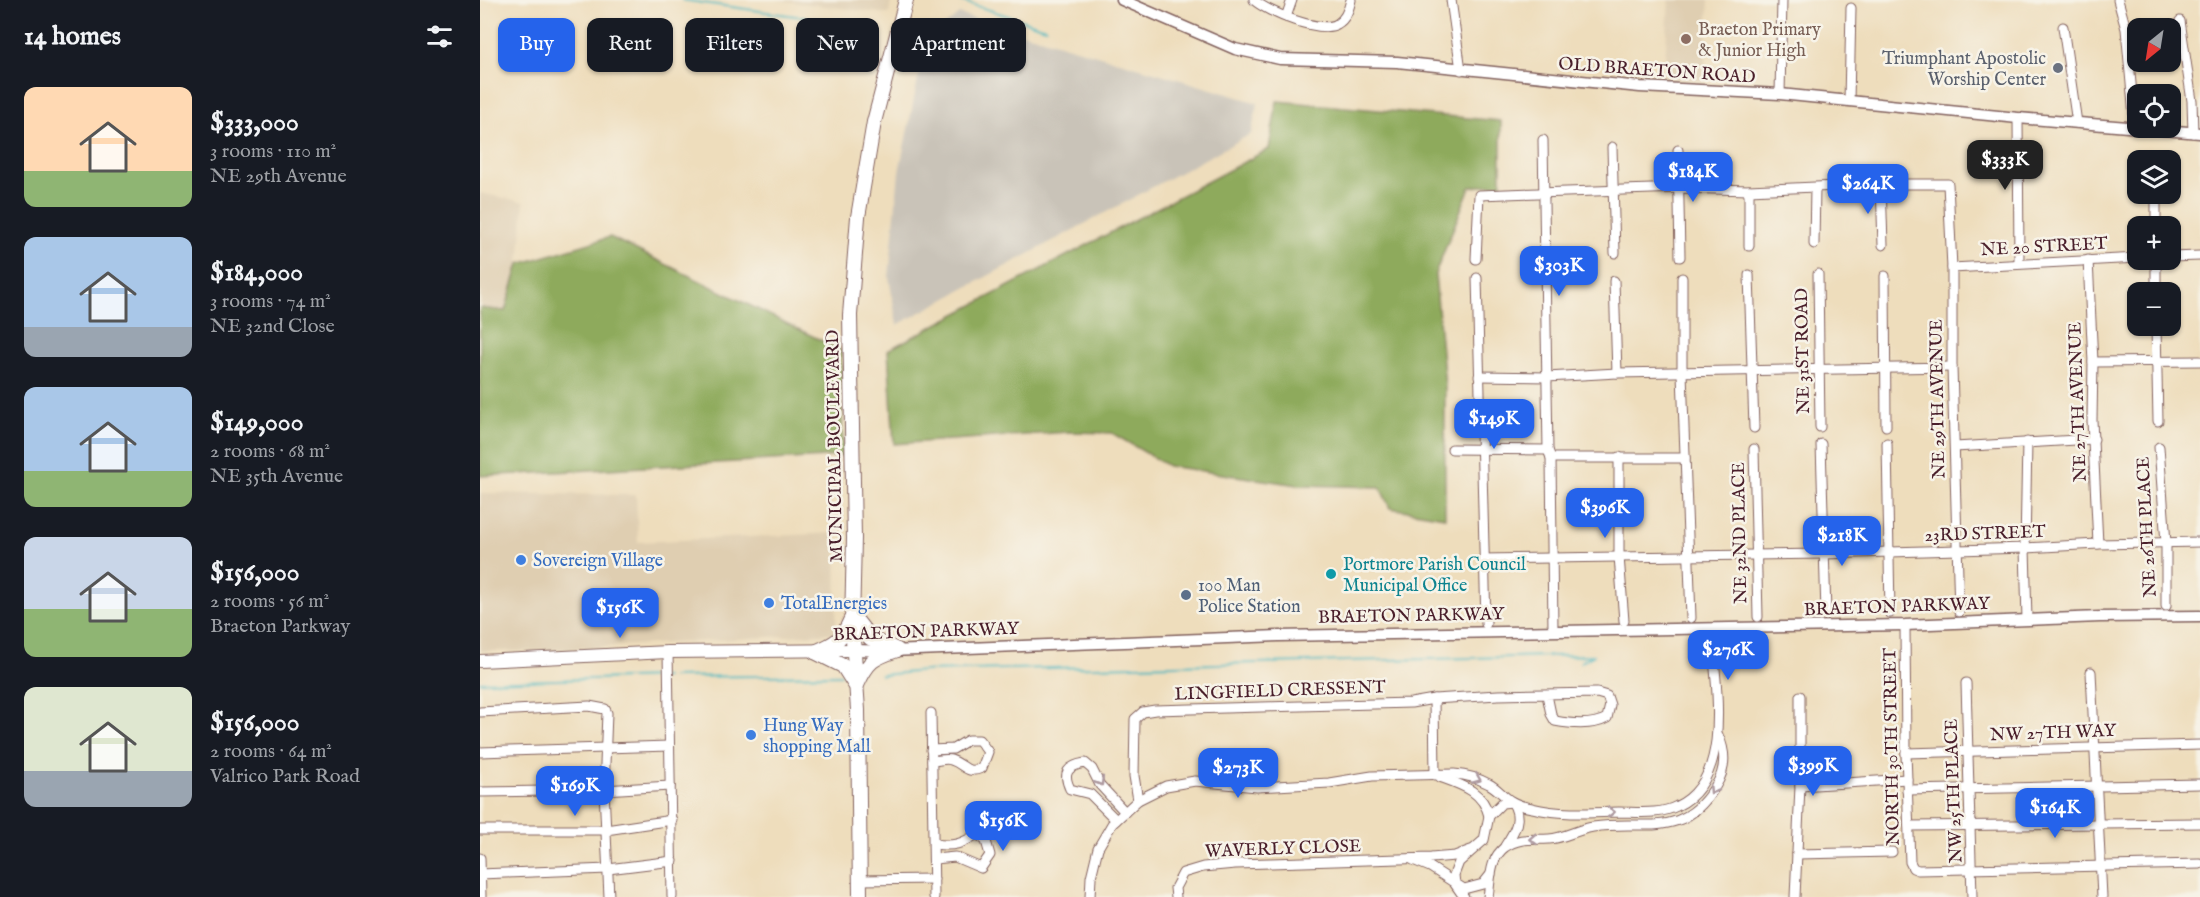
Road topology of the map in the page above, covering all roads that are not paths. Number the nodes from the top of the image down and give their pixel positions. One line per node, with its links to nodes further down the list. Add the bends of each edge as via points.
1 (906, 0): 93 (main road, MUNICIPAL BOULEVARD, via 874,122 854,258 850,346)
2 (1122, 0): 13 (street, OLD BRAETON ROAD, via 1235,49 1280,59 1397,62)
3 (1254, 0): 10 (street)
4 (1292, 0): 10 (street)
5 (1351, 0): 10 (street, via 1346,15 1332,26)
6 (1451, 0): 13 (street)
7 (1782, 0): 15 (street)
8 (2118, 0): 14 (street, via 2126,29)
9 (1851, 8): 16 (street)
10 (1286, 17)
11 (2063, 27): 18 (street)
12 (2181, 28): 21 (street)
13 (1461, 70): 15 (street, OLD BRAETON ROAD, via 1640,87)
14 (2131, 84)
15 (1780, 94): 16 (street, OLD BRAETON ROAD)
16 (1849, 101): 17 (street, OLD BRAETON ROAD)
17 (2018, 118): 18 (street, OLD BRAETON ROAD); 41 (street)
18 (2077, 123): 19 (street, OLD BRAETON ROAD)
19 (2127, 126)
20 (2181, 131): 21 (street, OLD BRAETON ROAD)
21 (2197, 133)
22 (1543, 140): 30 (street)
23 (1612, 147): 28 (street)
24 (1678, 150): 26 (street)
25 (1881, 184): 27 (street); 32 (street); 42 (street, NE 29TH AVENUE, via 1948,184)
26 (1680, 188): 28 (street); 29 (street); 36 (street)
27 (1815, 188): 29 (street); 31 (street)
28 (1612, 190): 30 (street); 34 (street)
29 (1749, 190): 33 (street)
30 (1545, 192): 39 (street, via 1479,195); 60 (street)
31 (1814, 244)
32 (1883, 245)
33 (1749, 246)
34 (1615, 253)
35 (2200, 256): 37 (street)
36 (1680, 257)
37 (2181, 257)
38 (2127, 258): 40 (street, NE 20 STREET)
39 (1476, 260)
40 (2088, 260): 41 (street, NE 20 STREET); 51 (street, NE 27TH AVENUE)
41 (2019, 263): 42 (street, NE 20 STREET)
42 (1952, 268): 53 (street, NE 29TH AVENUE)
43 (1818, 274): 55 (street, NE 31ST ROAD)
44 (1749, 275): 56 (street)
45 (1885, 276): 54 (street)
46 (1477, 278): 59 (street)
47 (1682, 278): 58 (street)
48 (1614, 281): 57 (street)
49 (2156, 336): 52 (street)
50 (2200, 361): 52 (street)
51 (2093, 362): 52 (street); 65 (street, NE 27TH AVENUE)
52 (2156, 362): 61 (street)
53 (1952, 367): 54 (street); 69 (street, NE 29TH AVENUE)
54 (1886, 368): 55 (street); 62 (street)
55 (1819, 369): 56 (street); 63 (street, NE 31ST ROAD)
56 (1752, 370): 58 (street); 64 (street)
57 (1617, 373): 58 (street); 60 (street)
58 (1682, 373): 76 (street)
59 (1479, 376): 60 (street); 72 (street)
60 (1547, 377): 74 (street)
61 (2158, 421)
62 (1886, 426)
63 (1820, 427)
64 (1754, 428)
65 (2094, 439): 66 (street); 79 (street, NE 27TH AVENUE)
66 (2027, 442): 69 (street); 80 (street)
67 (1887, 443): 82 (street)
68 (1821, 444): 83 (street)
69 (1955, 447): 81 (street, NE 29TH AVENUE)
70 (2159, 447): 78 (street, NE 26TH PLACE)
71 (1452, 449): 72 (street)
72 (1480, 449): 74 (street); 87 (street)
73 (1754, 449): 84 (street, NE 32ND PLACE)
74 (1550, 454): 75 (street); 88 (street)
75 (1619, 457): 76 (street); 85 (street)
76 (1685, 458): 86 (street)
77 (2200, 542): 78 (street, 23RD STREET)
78 (2166, 543): 79 (street, 23RD STREET); 89 (street, NE 26TH PLACE)
79 (2097, 544): 80 (street, 23RD STREET)
80 (2025, 549): 81 (street, 23RD STREET); 97 (street)
81 (1957, 551): 82 (street, 23RD STREET); 90 (street, NE 29TH AVENUE)
82 (1890, 552): 83 (street, 23RD STREET); 91 (street)
83 (1823, 554): 84 (street, 23RD STREET); 92 (street)
84 (1756, 555): 86 (street, 23RD STREET); 94 (street, NE 32ND PLACE)
85 (1619, 556): 86 (street, 23RD STREET); 88 (street, 23RD STREET); 98 (street)
86 (1689, 556): 96 (street)
87 (1483, 559): 88 (street, 23RD STREET); 99 (street)
88 (1552, 559): 102 (street)
89 (2166, 606)
90 (1959, 612)
91 (1890, 613)
92 (1826, 614)
93 (853, 615): 103 (main road, MUNICIPAL BOULEVARD); 104 (main road, via 870,638); 106 (main road, via 842,638)
94 (1758, 616)
95 (2200, 616): 97 (street, BRAETON PARKWAY)
96 (1691, 618)
97 (2027, 620): 100 (street, BRAETON PARKWAY)
98 (1624, 621)
99 (1486, 624)
100 (1905, 625): 101 (street, BRAETON PARKWAY); 124 (street, NORTH 30TH STREET)
101 (1711, 629): 102 (street, BRAETON PARKWAY); 116 (street)
102 (1553, 630): 104 (street, BRAETON PARKWAY)
103 (854, 650): 104 (street, BRAETON PARKWAY); 106 (main road, BRAETON PARKWAY); 110 (main road, MUNICIPAL BOULEVARD)
104 (897, 650): 110 (main road, via 869,662)
105 (668, 652): 106 (main road, BRAETON PARKWAY); 107 (main road, BRAETON PARKWAY); 118 (street)
106 (815, 652): 110 (main road, via 843,666)
107 (480, 661)
108 (2091, 672): 120 (street)
109 (1966, 683): 123 (street, NW 25TH PLACE)
110 (856, 687): 164 (main road, MUNICIPAL BOULEVARD)
111 (1547, 695): 111 (street, LINGFIELD CRESSENT, via 1607,696 1607,718 1600,722 1555,721); 113 (street, LINGFIELD CRESSENT)
112 (1800, 696): 130 (street)
113 (1434, 699): 126 (street); 136 (street, LINGFIELD CRESSENT, via 1143,712 1135,719 1133,736)
114 (480, 712): 119 (street, via 600,706 607,713)
115 (931, 713): 121 (street)
116 (1718, 735): 137 (street, one-way to 116, via 1551,812 1668,810 1687,801 1704,780); 149 (street, one-way to 149, via 1725,755 1721,774 1708,797 1689,816 1665,824 1592,827 1566,836 1527,838)
117 (2200, 745): 120 (street, NW 27TH WAY)
118 (669, 746): 119 (street); 129 (street)
119 (605, 747): 122 (street); 133 (street)
120 (2094, 747): 123 (street, NW 27TH WAY); 131 (street)
121 (931, 750): 125 (street); 125 (street, via 953,749 968,740 979,740 988,753 982,768 974,771 951,760)
122 (480, 752)
123 (1968, 752): 124 (street, NW 27TH WAY); 132 (street, NW 25TH PLACE)
124 (1906, 753): 127 (street, NORTH 30TH STREET)
125 (932, 761): 148 (street)
126 (1435, 775): 136 (street, via 1382,775 1257,787 1195,781 1166,786); 137 (street, one-way to 137, via 1467,775 1491,784); 139 (street, via 1480,796)
127 (1907, 779): 130 (street); 134 (street, NORTH 30TH STREET)
128 (2200, 784): 131 (street)
129 (670, 786): 133 (street); 140 (street)
130 (1800, 786): 152 (street)
131 (2096, 787): 132 (street); 143 (street)
132 (1969, 788): 134 (street); 145 (street, NW 25TH PLACE)
133 (604, 790): 135 (street); 147 (street)
134 (1907, 790): 144 (street, NORTH 30TH STREET)
135 (480, 792)
136 (1138, 800): 138 (street)
137 (1512, 802): 139 (street, via 1502,803); 149 (street, via 1519,815)
138 (1125, 812): 141 (street); 141 (street, one-way to 138, via 1090,795 1070,789 1067,773 1072,765 1085,763 1092,769 1100,785)
139 (1489, 816): 150 (street, via 1484,840)
140 (672, 820): 147 (street); 156 (street)
141 (1116, 820): 171 (street, via 1098,848 1090,877)
142 (2200, 823): 143 (street)
143 (2098, 825): 145 (street); 158 (street)
144 (1909, 826): 145 (street); 160 (street, NORTH 30TH STREET, via 1913,868)
145 (1972, 826): 160 (street, NW 25TH PLACE)
146 (480, 830): 147 (street)
147 (606, 830): 159 (street)
148 (935, 844): 154 (street); 154 (street, via 961,845 977,834 986,841 990,855 981,868 955,857)
149 (1504, 848): 162 (street, via 1492,862)
150 (1471, 850): 155 (street, WAVERLY CLOSE, via 1455,856); 165 (street, via 1459,862)
151 (1892, 852): 152 (street)
152 (1797, 854): 175 (street)
153 (480, 858): 161 (street)
154 (935, 859): 163 (street)
155 (1411, 859): 165 (street, WAVERLY CLOSE); 172 (street, WAVERLY CLOSE, via 1203,867 1183,873 1175,888)
156 (672, 861): 159 (street); 168 (street)
157 (2200, 864): 158 (street, NORTH 30TH STREET)
158 (2101, 866): 160 (street, NORTH 30TH STREET); 177 (street)
159 (608, 869): 161 (street); 167 (street)
160 (1973, 869): 176 (street, NW 25TH PLACE)
161 (481, 874): 166 (street)
162 (1491, 874): 165 (street, via 1483,884 1464,889); 174 (street)
163 (934, 879): 164 (street); 170 (street)
164 (860, 880): 169 (main road, MUNICIPAL BOULEVARD)
165 (1455, 884): 173 (street)
166 (481, 897)
167 (609, 897)
168 (672, 897)
169 (860, 897)
170 (934, 897)
171 (1090, 897)
172 (1176, 897)
173 (1464, 897)
174 (1488, 897)
175 (1795, 897)
176 (1972, 897)
177 (2102, 897)

